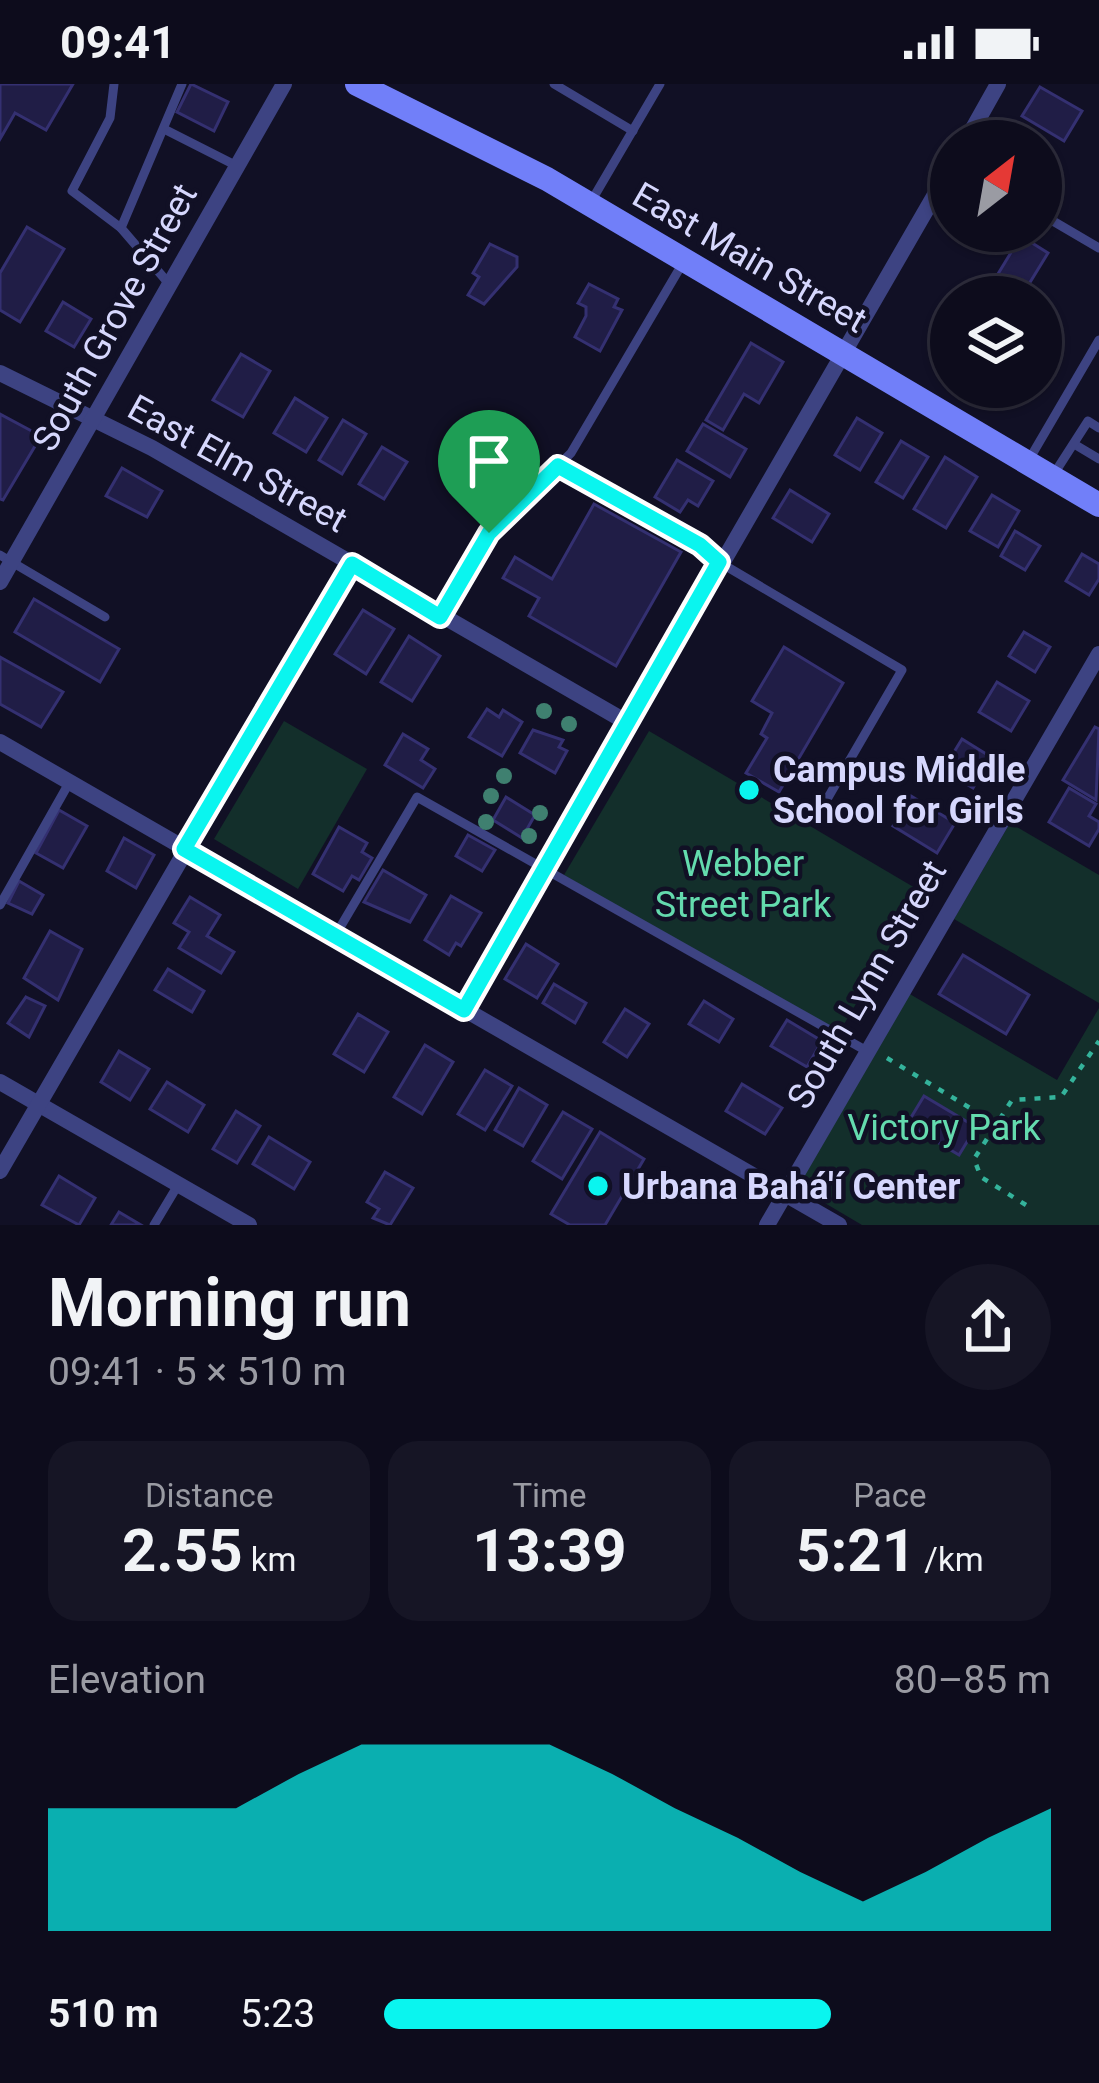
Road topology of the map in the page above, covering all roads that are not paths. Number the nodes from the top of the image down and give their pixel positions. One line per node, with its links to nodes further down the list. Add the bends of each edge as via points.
1 (114, 84): 15 (lane, via 110,118 73,191)
2 (182, 84): 9 (lane)
3 (284, 84): 11 (street, South Grove Street)
4 (357, 84): 13 (main road, East Main Street)
5 (554, 84): 10 (lane)
6 (660, 84): 10 (lane)
7 (998, 84): 8 (street)
8 (977, 120)
9 (164, 129): 11 (lane); 15 (lane)
10 (633, 131): 13 (lane)
11 (237, 166): 18 (street, South Grove Street)
12 (930, 202): 20 (street)
13 (590, 205): 17 (main road, East Main Street)
14 (1062, 226): 16 (lane)
15 (121, 228): 18 (lane)
16 (1099, 248)
17 (684, 261): 20 (main road, East Main Street); 27 (lane)
18 (170, 285): 22 (street, South Grove Street)
19 (1099, 340): 26 (lane)
20 (841, 352): 26 (main road, East Main Street); 31 (street)
21 (0, 373): 22 (street, East Elm Street)
22 (93, 422): 30 (street, South Grove Street); 32 (street, East Elm Street)
23 (1099, 428): 24 (lane, via 1088,421)
24 (1074, 444): 25 (lane); 28 (lane)
25 (1099, 459)
26 (1028, 463): 28 (main road, East Main Street)
27 (558, 466): 31 (lane); 35 (lane, via 489,533)
28 (1052, 477): 29 (main road, East Main Street)
29 (1099, 505)
30 (6, 559): 33 (street, South Grove Street); 34 (lane)
31 (719, 562): 37 (street); 40 (lane, via 902,670)
32 (352, 564): 35 (street, East Elm Street); 41 (street)
33 (0, 582)
34 (105, 617)
35 (440, 617): 37 (street, East Elm Street)
36 (1099, 653): 46 (street, South Lynn Street)
37 (628, 723): 42 (street)
38 (0, 742): 39 (street)
39 (69, 782): 41 (street); 43 (lane)
40 (826, 801)
41 (184, 849): 44 (street); 48 (street)
42 (543, 871): 44 (lane, via 417,796); 45 (street); 46 (lane)
43 (0, 905)
44 (335, 935): 45 (street)
45 (464, 1010): 51 (street)
46 (866, 1050): 51 (street, South Lynn Street)
47 (0, 1082): 48 (street)
48 (39, 1105): 49 (street); 50 (street)
49 (0, 1172)
50 (178, 1185): 52 (lane); 53 (street)
51 (784, 1193): 54 (street, South Lynn Street); 55 (street)
52 (154, 1225)
53 (249, 1225)
54 (767, 1225)
55 (839, 1225)

